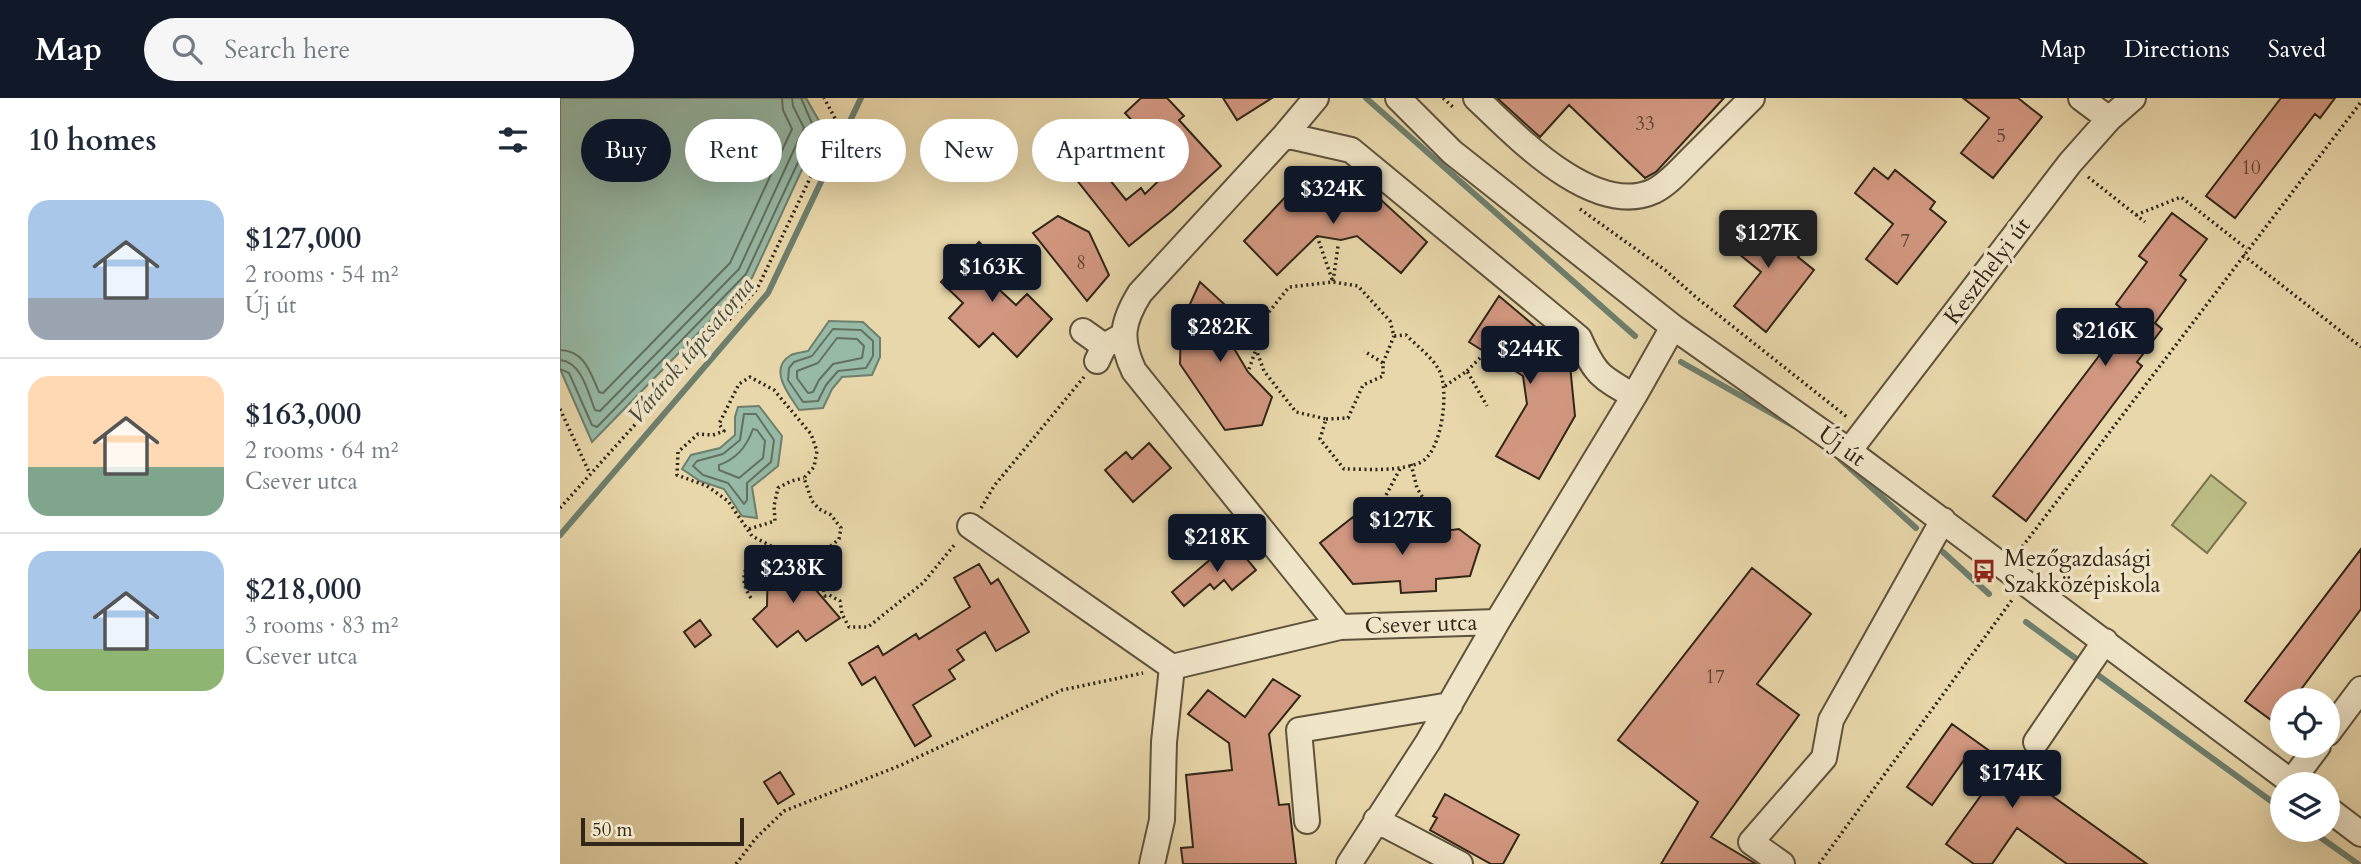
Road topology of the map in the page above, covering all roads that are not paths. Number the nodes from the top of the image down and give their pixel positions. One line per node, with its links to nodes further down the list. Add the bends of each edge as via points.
1 (1316, 98): 8 (street)
2 (1398, 98): 9 (street, Új út, via 1462,160)
3 (1752, 98): 6 (street, via 1671,179 1640,195 1619,195 1578,181)
4 (2081, 98): 7 (street)
5 (2133, 98): 7 (street, Keszthelyi út)
6 (1469, 106)
7 (2109, 119): 13 (street, Keszthelyi út, via 2070,163)
8 (1285, 135): 11 (street, via 1140,293); 12 (street, via 1351,150 1579,338 1603,379)
9 (1673, 327): 12 (street, Csever utca); 13 (street, Új út)
10 (1083, 331): 11 (street)
11 (1108, 347): 17 (street, Csever utca, via 1127,356 1134,371)
12 (1634, 397): 16 (street, Csever utca)
13 (1849, 451): 14 (street, Új út)
14 (1943, 520): 18 (street, Új út, via 2015,576); 32 (street, via 1831,720 1824,758 1751,842)
15 (970, 526): 19 (street)
16 (1497, 622): 17 (street, Csever utca); 21 (street)
17 (1340, 627): 19 (street)
18 (2093, 659): 23 (street); 24 (street, Új út)
19 (1172, 667): 30 (street, via 1161,820)
20 (2361, 689): 22 (street)
21 (1450, 705): 26 (street); 27 (street, via 1299,730)
22 (2340, 717)
23 (2036, 742)
24 (2274, 772)
25 (2340, 818): 28 (street)
26 (1376, 820): 29 (street); 31 (street)
27 (1307, 821)
28 (2361, 834)
29 (1453, 862)
30 (1152, 864)
31 (1349, 864)
32 (1782, 864)

